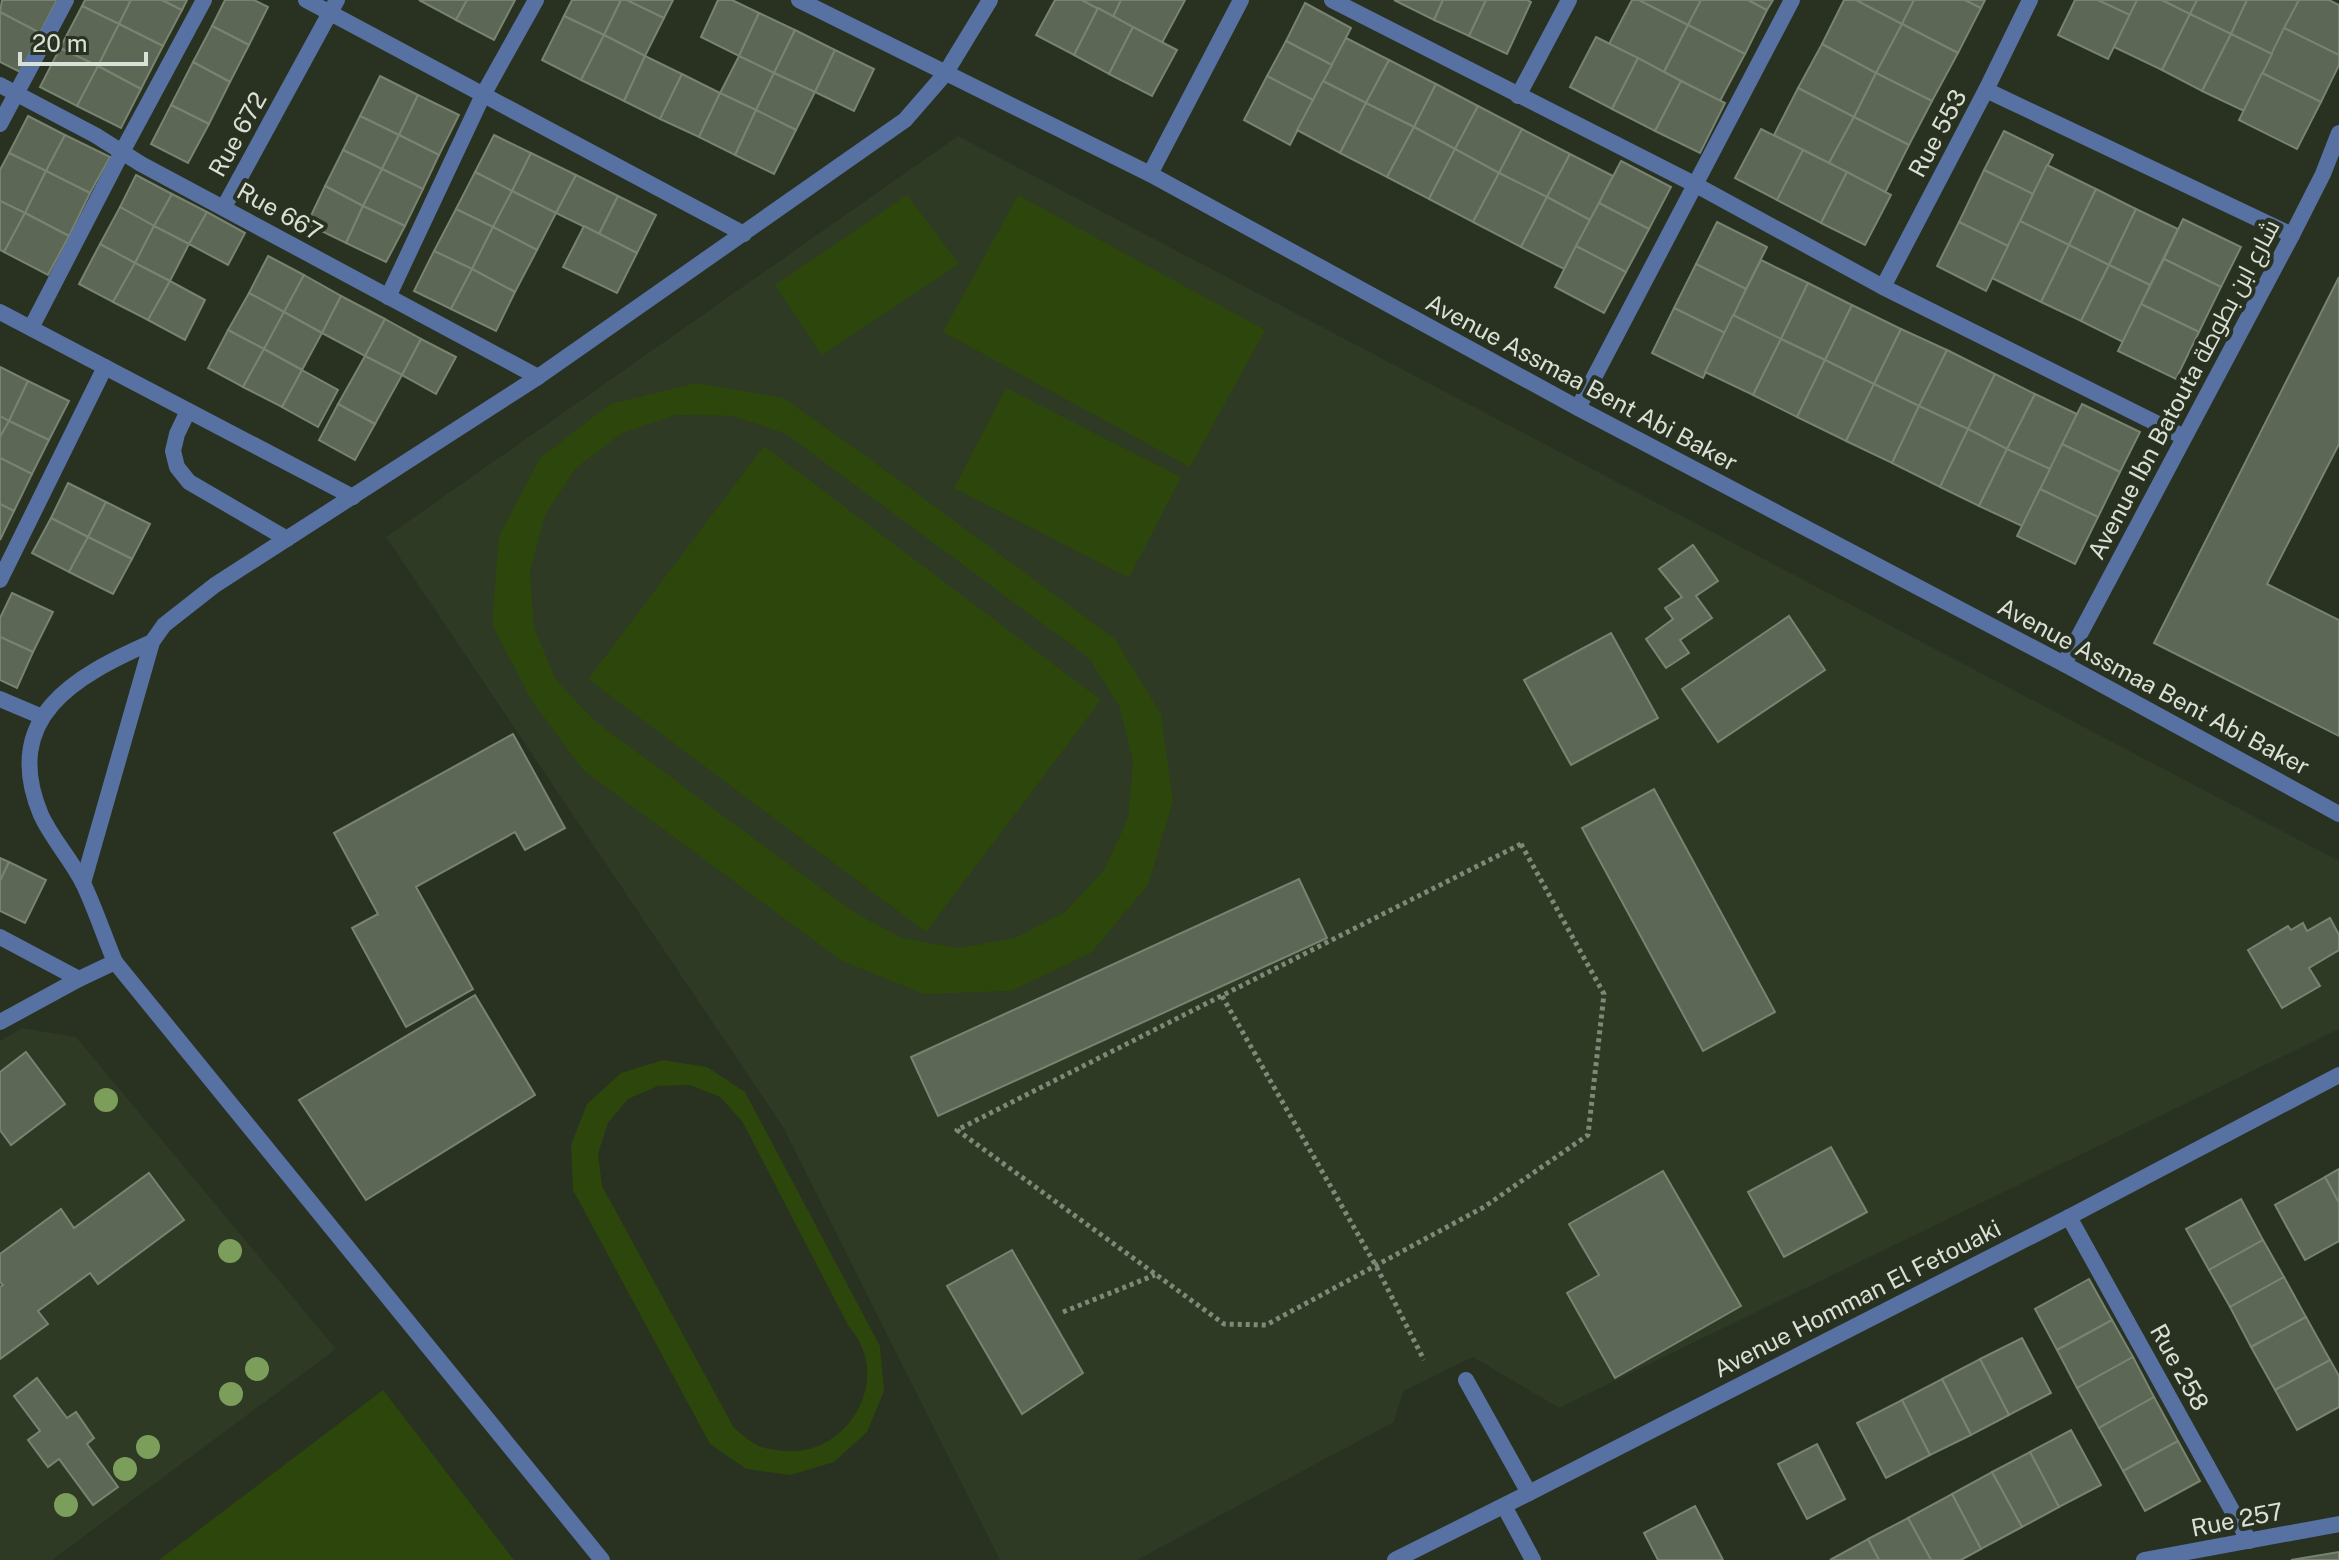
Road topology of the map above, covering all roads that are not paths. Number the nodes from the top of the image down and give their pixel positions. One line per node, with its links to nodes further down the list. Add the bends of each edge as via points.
1 (66, 0): 16 (street)
2 (204, 0): 21 (street)
3 (306, 0): 12 (street)
4 (536, 0): 17 (street)
5 (799, 0): 13 (street, Avenue Assmaa Bent Abi Baker)
6 (990, 0): 13 (street)
7 (1241, 0): 22 (street)
8 (1332, 0): 18 (street)
9 (1569, 0): 18 (street)
10 (1792, 0): 25 (street)
11 (2030, 0): 15 (street, Rue 553)
12 (333, 7): 17 (street); 26 (street, Rue 672)
13 (945, 74): 22 (street, Avenue Assmaa Bent Abi Baker); 27 (street, via 905,120)
14 (0, 85): 16 (street, Rue 667)
15 (1986, 90): 28 (street); 29 (street, Rue 553)
16 (16, 93): 19 (street); 21 (street, Rue 667)
17 (483, 95): 27 (street); 30 (street)
18 (1518, 96): 25 (street)
19 (0, 124)
20 (2339, 133): 23 (street, Avenue Ibn Batouta شارع ابن بطوطة)
21 (122, 152): 26 (street, Rue 667); 32 (street)
22 (1150, 174): 35 (street, Avenue Assmaa Bent Abi Baker)
23 (2323, 174): 24 (street); 28 (street, Avenue Ibn Batouta شارع ابن بطوطة)
24 (2339, 183)
25 (1696, 185): 29 (street); 35 (street)
26 (224, 207): 30 (street, Rue 667)
27 (744, 234): 34 (street)
28 (2292, 235): 37 (street, Avenue Ibn Batouta شارع ابن بطوطة)
29 (1883, 287): 37 (street)
30 (388, 297): 34 (street, Rue 667)
31 (2, 317): 32 (street)
32 (31, 328): 33 (street)
33 (105, 367): 36 (street); 40 (street)
34 (538, 377): 38 (street)
35 (1578, 408): 42 (street, Avenue Assmaa Bent Abi Baker)
36 (188, 411): 38 (street); 39 (street, via 173,451 177,467 189,482)
37 (2184, 437): 42 (street, Avenue Ibn Batouta شارع ابن بطوطة)
38 (353, 497): 39 (street)
39 (287, 539): 41 (street, via 215,585 164,625)
40 (0, 580)
41 (152, 642): 44 (street, via 68,687); 46 (street)
42 (2064, 664): 45 (street, Avenue Assmaa Bent Abi Baker)
43 (0, 699): 44 (street)
44 (40, 716): 46 (street, via 27,768 32,793)
45 (2339, 814)
46 (83, 883): 48 (street)
47 (0, 937): 49 (street)
48 (115, 962): 49 (street); 58 (street)
49 (79, 979): 50 (street)
50 (0, 1022)
51 (2339, 1075): 52 (street, Avenue Homman El Fetouaki)
52 (2069, 1217): 54 (street, Avenue Homman El Fetouaki); 57 (street, Rue 258)
53 (1466, 1380): 54 (street)
54 (1529, 1493): 55 (street, Avenue Homman El Fetouaki)
55 (1504, 1506): 59 (street, Avenue Homman El Fetouaki); 60 (street)
56 (2339, 1524): 57 (street, Rue 257)
57 (2249, 1541): 61 (street, Rue 257)
58 (602, 1560)
59 (1395, 1560)
60 (1533, 1560)
61 (2144, 1560)

